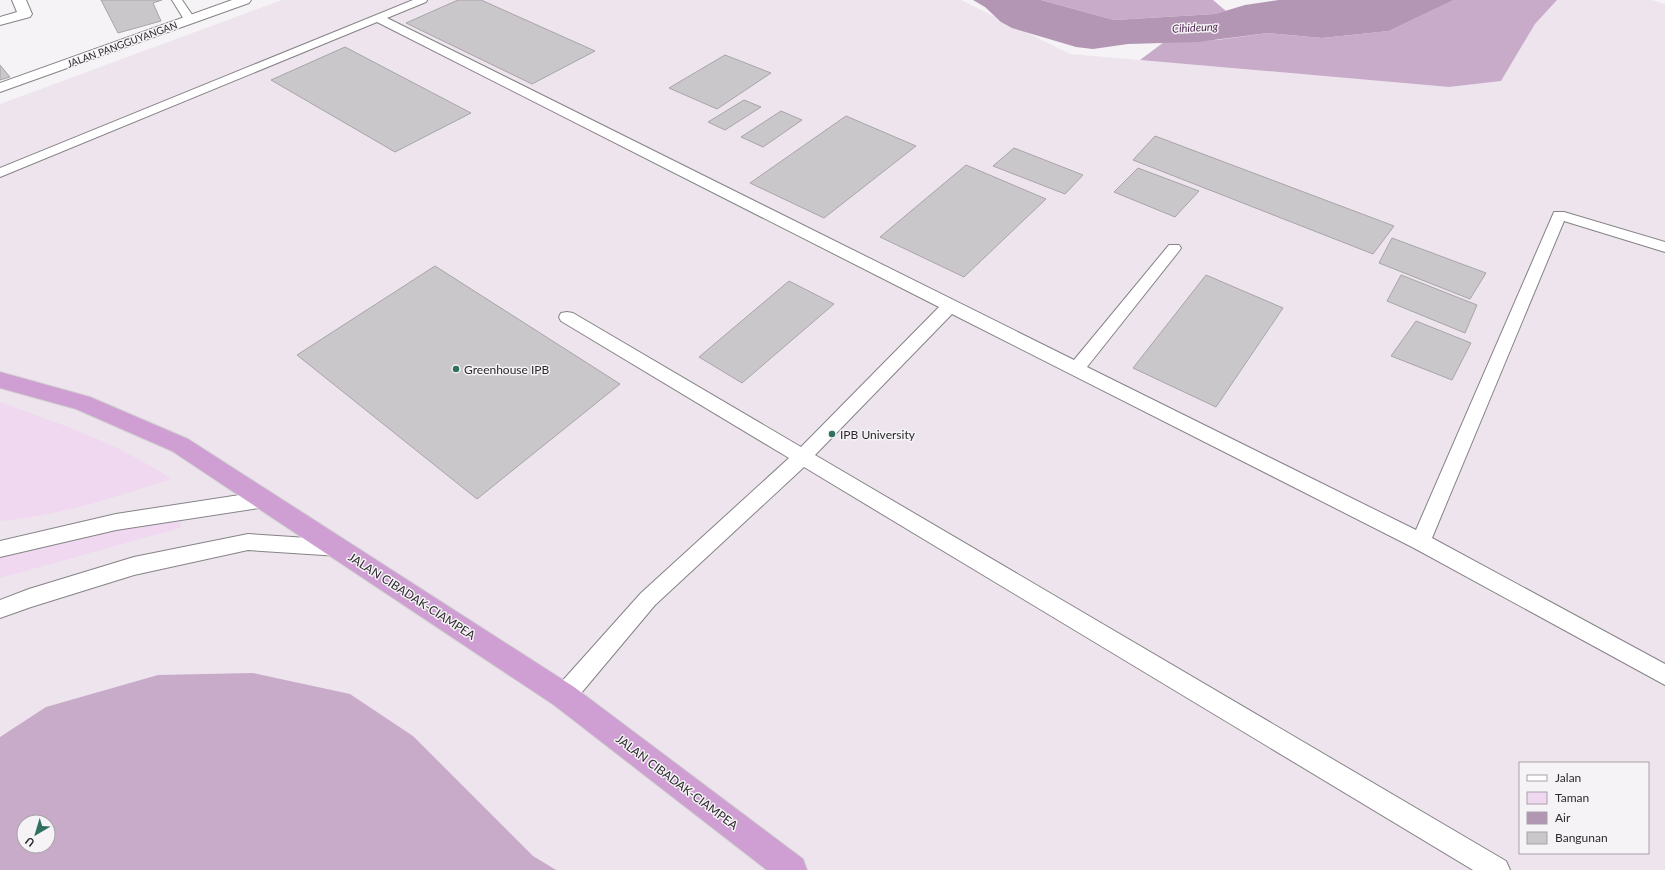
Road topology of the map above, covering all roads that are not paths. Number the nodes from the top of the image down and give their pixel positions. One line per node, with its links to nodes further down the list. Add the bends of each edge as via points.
1 (19, 0): 7 (street, via 25,14)
2 (177, 0): 6 (lane)
3 (244, 0): 6 (street, JALAN PANGGUYANGAN)
4 (422, 0): 5 (lane)
5 (376, 18): 9 (lane); 12 (lane)
6 (189, 19): 8 (street, JALAN PANGGUYANGAN)
7 (0, 21)
8 (0, 88)
9 (0, 173)
10 (1665, 247): 18 (lane, via 1559,215)
11 (1174, 248): 14 (lane)
12 (950, 306): 14 (lane); 16 (lane)
13 (567, 317): 16 (lane)
14 (1076, 369): 18 (lane)
15 (0, 380): 17 (highway, JALAN CIBADAK-CIAMPEA, via 82,403 180,445)
16 (802, 457): 23 (lane, via 648,599); 25 (lane)
17 (266, 498): 19 (highway, JALAN CIBADAK-CIAMPEA); 20 (lane, via 123,521)
18 (1421, 542): 22 (lane)
19 (339, 548): 21 (lane, via 248,542 134,566); 23 (highway, JALAN CIBADAK-CIAMPEA)
20 (0, 549)
21 (0, 609)
22 (1665, 675)
23 (564, 696): 24 (highway, JALAN CIBADAK-CIAMPEA)
24 (792, 870)
25 (1497, 870)

